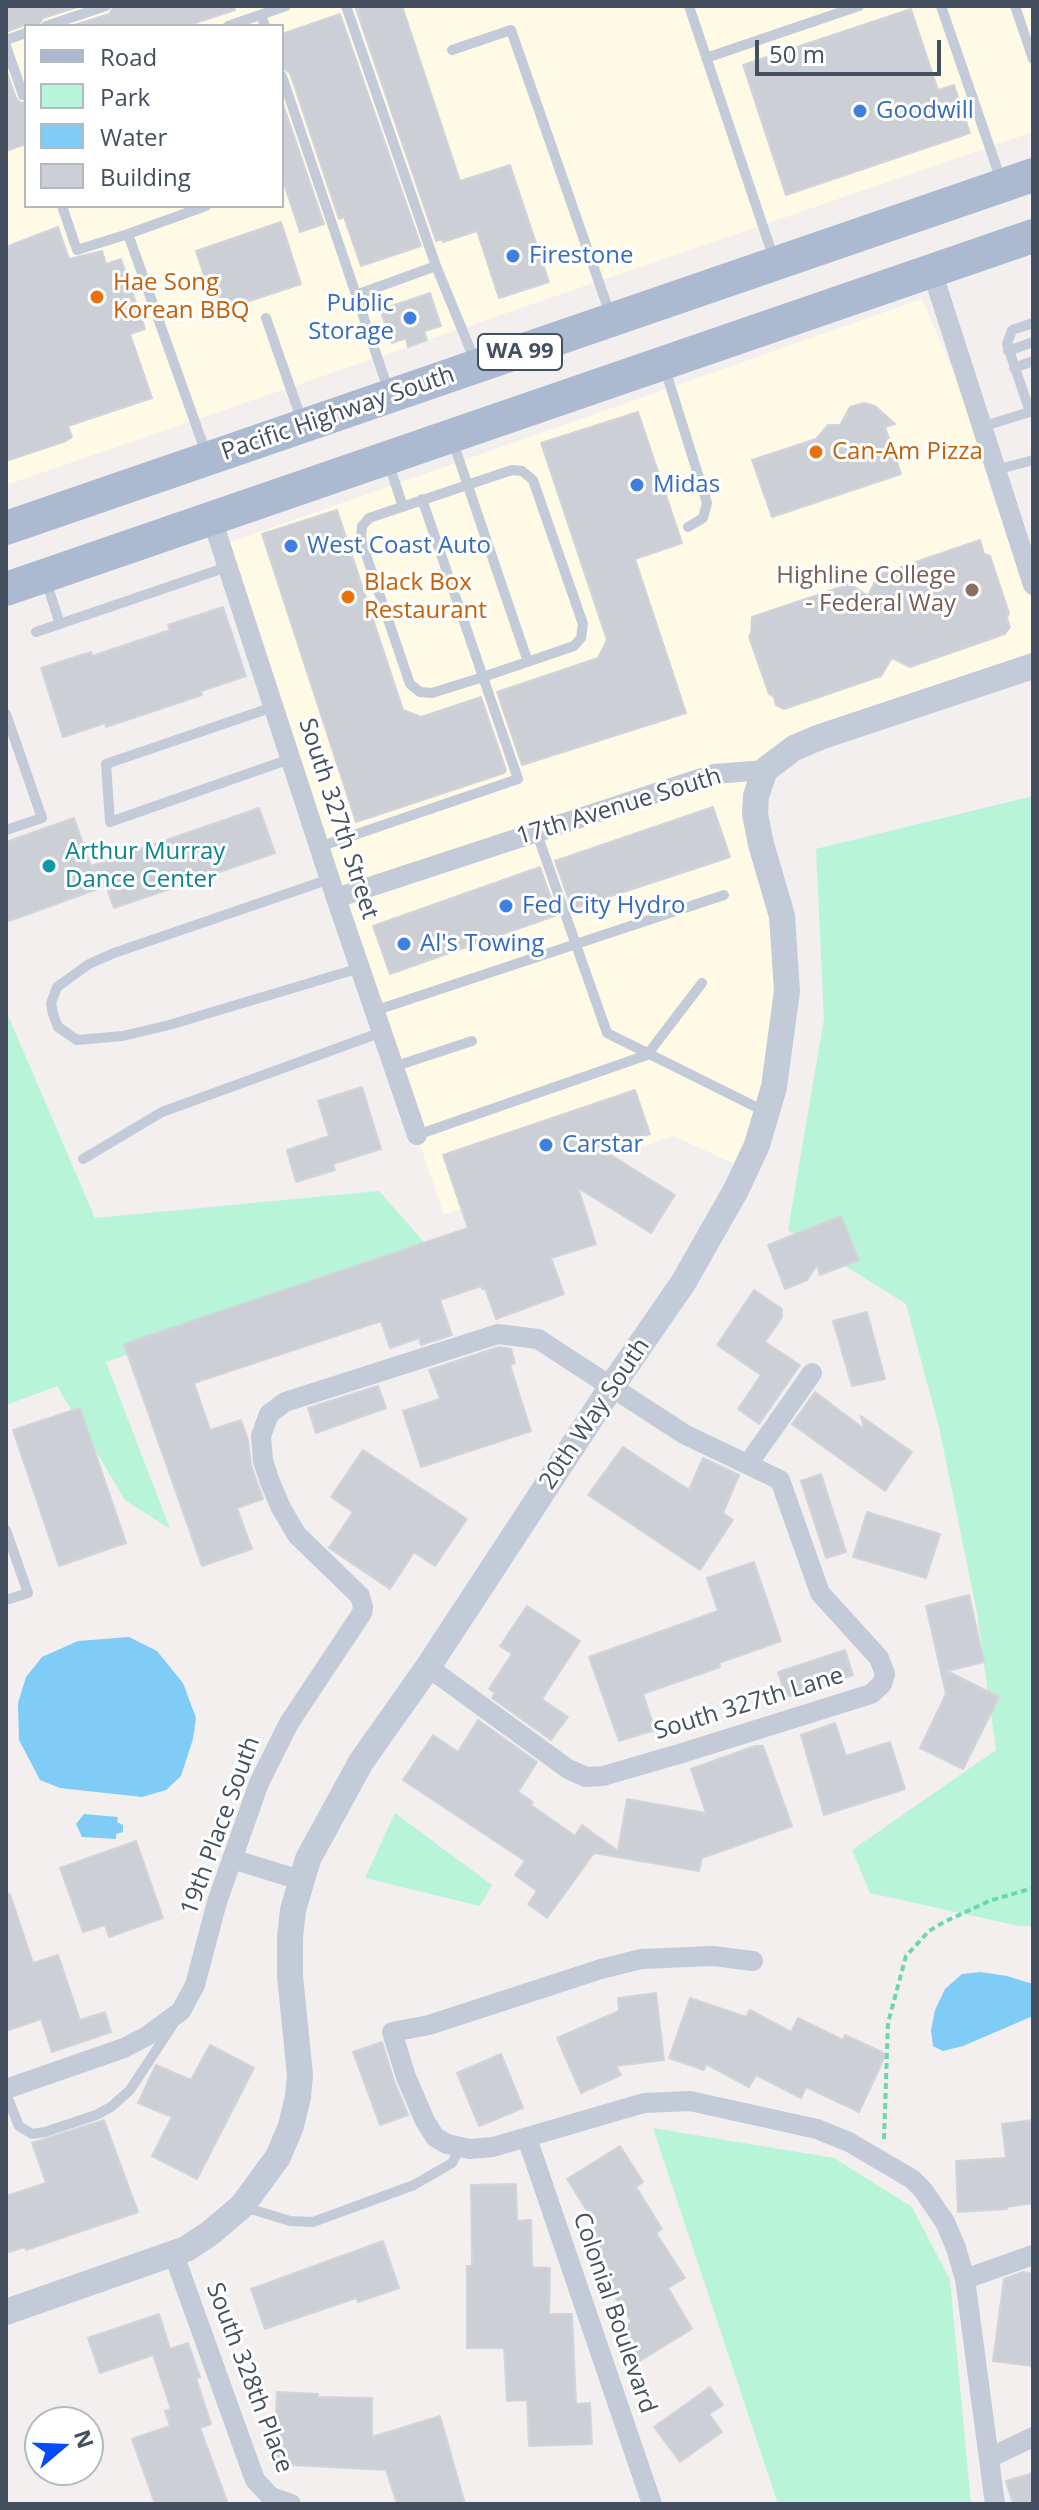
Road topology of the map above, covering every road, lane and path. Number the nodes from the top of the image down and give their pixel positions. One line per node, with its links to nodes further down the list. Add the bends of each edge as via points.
1 (106, 6): 9 (lane)
2 (286, 6): 8 (lane)
3 (346, 6): 25 (lane)
4 (689, 6): 15 (lane)
5 (859, 6): 15 (lane)
6 (941, 6): 19 (lane)
7 (1015, 6): 16 (lane)
8 (261, 15): 10 (lane); 11 (lane)
9 (52, 24)
10 (234, 24)
11 (264, 24)
12 (24, 34): 13 (lane)
13 (6, 43): 18 (lane)
14 (452, 50): 29 (lane, via 511,30)
15 (706, 58): 24 (lane)
16 (1033, 59)
17 (284, 82): 27 (lane)
18 (24, 95)
19 (1018, 180): 24 (main road, Pacific Highway South / WA 99)
20 (63, 208): 22 (lane, via 77,250)
21 (200, 208): 22 (lane)
22 (128, 234): 42 (lane)
23 (1033, 236): 26 (main road, WA 99)
24 (776, 265): 29 (main road, Pacific Highway South / WA 99)
25 (436, 266): 27 (lane); 35 (lane)
26 (932, 271): 34 (main road, WA 99); 40 (street)
27 (356, 295): 37 (lane)
28 (266, 318): 39 (lane)
29 (612, 320): 35 (main road, Pacific Highway South / WA 99)
30 (1033, 323): 32 (lane, via 1012,330)
31 (1033, 342): 32 (lane)
32 (1008, 351): 36 (lane)
33 (1033, 361): 36 (lane)
34 (663, 364): 41 (main road, WA 99); 50 (lane, via 707,503 703,518)
35 (478, 366): 37 (main road, Pacific Highway South / WA 99)
36 (1014, 368): 38 (lane)
37 (390, 396): 39 (main road, Pacific Highway South / WA 99)
38 (1031, 412): 40 (lane)
39 (304, 427): 42 (main road, Pacific Highway South / WA 99)
40 (981, 427): 45 (street)
41 (451, 436): 43 (main road, WA 99); 46 (lane)
42 (208, 458): 51 (main road, Pacific Highway South / WA 99)
43 (388, 458): 48 (lane); 49 (main road, WA 99)
44 (1033, 460): 45 (lane)
45 (996, 470): 54 (street)
46 (468, 484): 47 (lane); 58 (lane); 58 (lane, via 512,470 529,474 583,624 574,646)
47 (422, 499): 48 (lane); 60 (lane)
48 (403, 507): 60 (lane, via 369,518 360,535 410,684 432,693)
49 (212, 519): 52 (street, South 327th Street); 53 (main road, WA 99)
50 (688, 527)
51 (6, 528)
52 (227, 567): 56 (lane); 61 (street, South 327th Street)
53 (44, 575): 55 (main road, WA 99); 56 (lane)
54 (1033, 585)
55 (6, 589)
56 (60, 624): 57 (lane)
57 (36, 632)
58 (528, 662): 60 (lane)
59 (1033, 666): 64 (street, via 820,737)
60 (483, 677): 67 (lane, via 518,779)
61 (273, 707): 63 (street, South 327th Street); 63 (lane, via 106,764 110,822)
62 (6, 714): 65 (lane, via 42,818)
63 (290, 759): 67 (street, South 327th Street)
64 (765, 770): 66 (street, 17th Avenue South, via 714,774); 78 (street, 20th Way South, via 755,814 782,916 787,978)
65 (6, 830)
66 (536, 831): 68 (street, 17th Avenue South); 70 (lane)
67 (319, 847): 68 (street, South 327th Street)
68 (333, 889): 71 (street, South 327th Street); 71 (lane, via 89,964 57,987 53,1014 58,1027 77,1040 123,1036)
69 (724, 895): 70 (lane)
70 (575, 944): 73 (lane); 76 (lane, via 607,1033)
71 (360, 968): 73 (street, South 327th Street)
72 (702, 983): 76 (lane)
73 (374, 1011): 74 (street, South 327th Street)
74 (382, 1032): 77 (street, South 327th Street); 80 (lane, via 162,1112)
75 (472, 1041): 77 (lane)
76 (647, 1055): 78 (lane); 79 (lane)
77 (393, 1067): 79 (street, South 327th Street)
78 (768, 1113): 82 (street, 20th Way South, via 746,1169 683,1283)
79 (417, 1135)
80 (83, 1159)
81 (812, 1373): 83 (street)
82 (612, 1386): 83 (street, South 327th Lane, via 684,1434); 86 (street, 20th Way South); 87 (street, 19th Place South, via 538,1339 501,1334 292,1398 269,1414 261,1453 281,1508 303,1542 358,1594 363,1607 272,1755)
83 (748, 1464): 86 (street, South 327th Lane, via 780,1480 820,1593 881,1661 884,1681 871,1694 586,1777)
84 (6, 1530): 85 (lane, via 28,1593)
85 (6, 1600)
86 (428, 1667): 88 (street, 20th Way South, via 361,1762)
87 (232, 1859): 88 (street); 91 (street, 19th Place South, via 192,1995)
88 (300, 1880): 96 (street, 20th Way South, via 290,1937 300,2075 295,2111 278,2157)
89 (1033, 1888): 95 (path, via 944,1922 906,1956 888,2023)
90 (753, 1961): 94 (street, via 713,1956 641,1959 392,2032 431,2131 440,2141)
91 (181, 2011): 92 (street, 19th Place South, via 124,2048); 92 (lane, via 130,2090 96,2115 32,2134 19,2126)
92 (6, 2092)
93 (527, 2138): 94 (street); 95 (street, via 644,2103 690,2101 817,2129); 104 (street, Colonial Boulevard)
94 (460, 2148): 96 (lane, via 452,2163 414,2185 313,2222 290,2221)
95 (884, 2161): 99 (street, via 912,2179 935,2206)
96 (242, 2206): 97 (street, 20th Way South)
97 (174, 2255): 100 (street, 20th Way South); 103 (street, South 328th Place, via 255,2480 271,2497)
98 (1033, 2255): 99 (street)
99 (965, 2279): 102 (street)
100 (6, 2312)
101 (1033, 2437): 102 (street)
102 (991, 2457): 105 (street)
103 (291, 2504)
104 (652, 2504)
105 (995, 2504)

